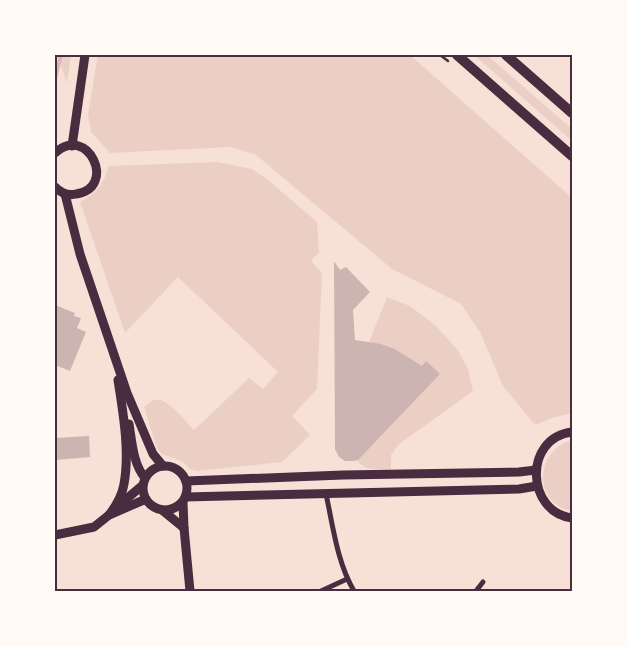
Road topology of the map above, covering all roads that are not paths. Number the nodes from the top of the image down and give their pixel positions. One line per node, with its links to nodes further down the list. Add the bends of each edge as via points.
1 (85, 55): 5 (street)
2 (457, 55): 7 (main road)
3 (506, 55): 4 (main road)
4 (572, 113)
5 (72, 146): 6 (street); 9 (street, via 88,151 94,158 97,172 92,186 86,191)
6 (55, 153)
7 (572, 156)
8 (55, 187): 9 (street)
9 (65, 194): 10 (street, via 80,254)
10 (116, 359): 11 (street); 22 (street, via 126,465 122,492)
11 (127, 393): 13 (street, via 153,454); 16 (street, via 134,455)
12 (572, 432): 14 (street, via 546,445 538,458)
13 (163, 466): 15 (street, via 177,470); 16 (street, via 150,472)
14 (536, 470): 15 (street); 17 (street)
15 (186, 481): 20 (street)
16 (144, 482): 19 (street); 22 (street)
17 (537, 486): 18 (street); 23 (street, via 554,511)
18 (326, 494): 20 (street); 26 (street)
19 (146, 499): 21 (street); 22 (street)
20 (184, 500): 21 (street, via 169,510); 24 (street)
21 (162, 510): 24 (street)
22 (109, 516): 25 (street, via 94,527)
23 (572, 518)
24 (184, 528): 28 (street)
25 (55, 536)
26 (347, 579): 29 (street); 30 (street)
27 (484, 582): 31 (street)
28 (190, 591)
29 (321, 591)
30 (354, 591)
31 (476, 591)

